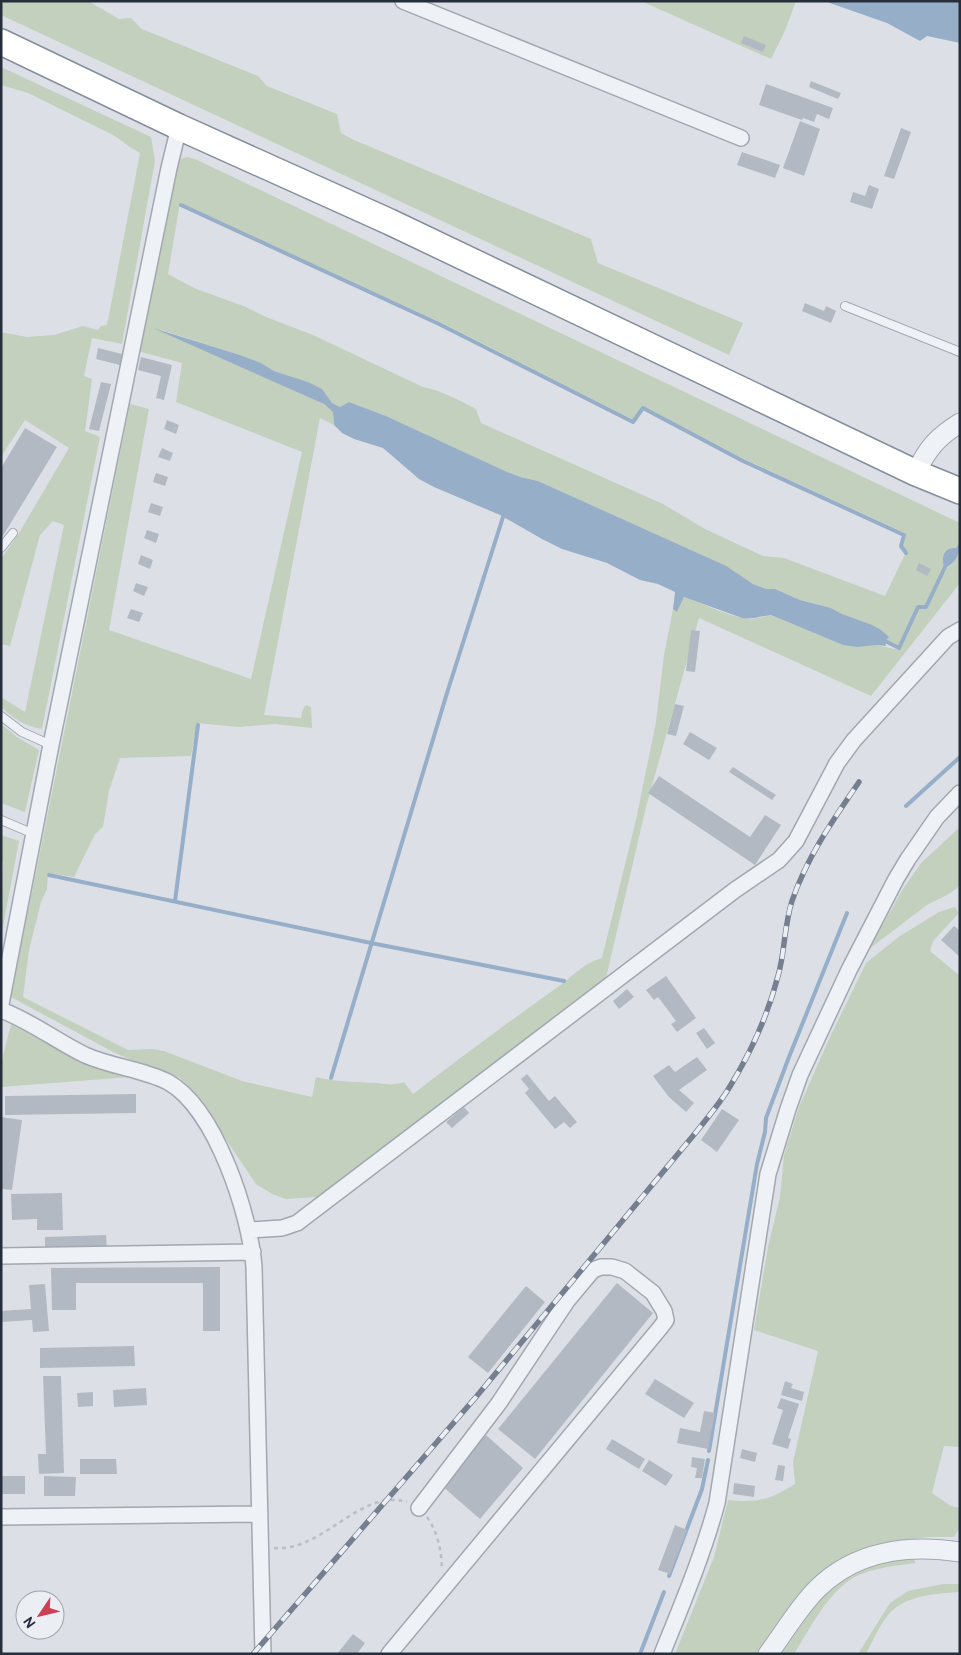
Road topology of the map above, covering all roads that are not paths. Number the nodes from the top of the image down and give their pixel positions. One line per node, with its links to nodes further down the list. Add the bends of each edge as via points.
1 (403, 1): 4 (street)
2 (1, 42): 3 (highway)
3 (179, 127): 8 (highway, via 390,222); 14 (street)
4 (742, 138)
5 (845, 306): 6 (lane)
6 (960, 352)
7 (960, 423): 8 (street, via 925,453)
8 (916, 473): 9 (highway)
9 (960, 491)
10 (13, 533): 11 (lane)
11 (1, 548)
12 (960, 630): 20 (street, via 948,637 854,740 837,763 796,841 779,860 735,890 297,1223 282,1228)
13 (1, 716): 14 (lane, via 22,732)
14 (51, 745): 17 (street)
15 (960, 793): 29 (street, via 936,817 896,879 848,970 788,1109 768,1174 717,1503 696,1572)
16 (1, 820): 17 (lane)
17 (34, 834): 18 (street)
18 (1, 1004)
19 (1, 1010): 20 (street, via 85,1054 164,1080 186,1097 208,1127 220,1151 242,1201)
20 (249, 1230): 21 (street)
21 (253, 1252): 22 (street); 24 (street)
22 (1, 1256)
23 (419, 1508): 28 (street, via 499,1403 567,1301 593,1270 612,1267 625,1271 653,1293 666,1320)
24 (260, 1514): 25 (street); 27 (street)
25 (1, 1517)
26 (960, 1552): 30 (street, via 918,1548 892,1550 847,1567 816,1590)
27 (263, 1654)
28 (389, 1654)
29 (662, 1654)
30 (768, 1654)

